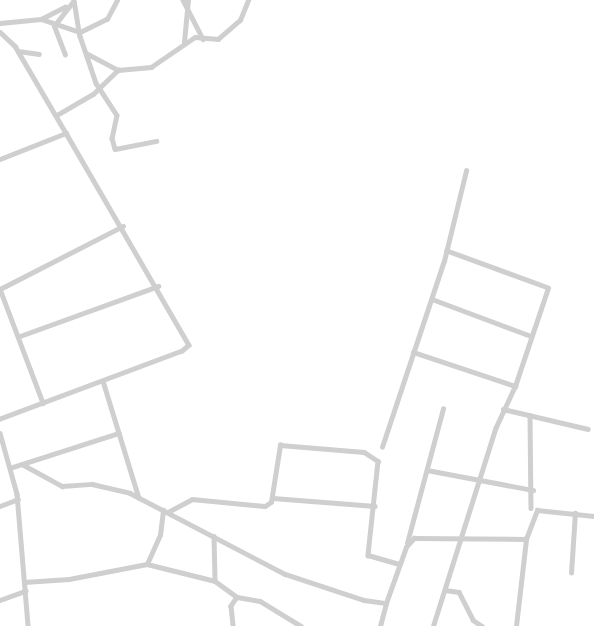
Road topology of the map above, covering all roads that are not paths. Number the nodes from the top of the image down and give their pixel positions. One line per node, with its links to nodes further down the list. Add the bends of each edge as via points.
1 (117, 0): 11 (street, via 107,19)
2 (183, 0): 6 (street)
3 (188, 0): 6 (street)
4 (248, 0): 12 (street, via 240,20 218,39)
5 (74, 1): 7 (street); 9 (street); 11 (street)
6 (189, 14): 12 (street); 13 (street)
7 (41, 19): 8 (street); 9 (street)
8 (0, 23)
9 (54, 26): 11 (street); 17 (street)
10 (0, 32): 14 (street)
11 (80, 32): 16 (street)
12 (203, 39): 13 (street)
13 (184, 42): 18 (street, via 150,67)
14 (18, 51): 15 (street); 20 (street)
15 (39, 54)
16 (88, 54): 18 (street); 19 (street)
17 (65, 55)
18 (118, 70): 19 (street)
19 (99, 86): 20 (street); 22 (street, via 117,115 112,138 115,148)
20 (57, 116): 21 (street)
21 (66, 133): 23 (street); 25 (street)
22 (156, 141)
23 (0, 159)
24 (466, 171): 26 (street)
25 (123, 226): 27 (street); 28 (street)
26 (447, 251): 29 (street); 31 (street, via 548,288)
27 (158, 286): 30 (street); 33 (street, via 188,345)
28 (0, 289): 30 (street)
29 (432, 298): 31 (street); 32 (street)
30 (20, 336): 35 (street)
31 (531, 336): 34 (street)
32 (413, 352): 34 (street); 43 (street)
33 (102, 381): 35 (street); 42 (street)
34 (515, 386): 37 (street)
35 (43, 403): 39 (street)
36 (443, 409): 47 (street)
37 (503, 409): 38 (street); 48 (street)
38 (530, 416): 40 (street); 49 (street)
39 (0, 419)
40 (588, 429)
41 (0, 433): 44 (street)
42 (119, 433): 45 (street); 50 (street)
43 (382, 447)
44 (3, 451): 46 (street)
45 (22, 464): 46 (street); 50 (street, via 62,486 92,484)
46 (10, 468): 52 (street)
47 (427, 470): 48 (street); 63 (street)
48 (481, 480): 49 (street); 62 (street)
49 (533, 490): 55 (street)
50 (139, 498): 56 (street)
51 (273, 498): 54 (street); 54 (street, via 280,445 303,445 374,455 378,462); 57 (street, via 265,506 192,499)
52 (18, 499): 53 (street); 67 (street)
53 (0, 506)
54 (374, 506): 65 (street, via 368,555)
55 (531, 508)
56 (163, 510): 57 (street); 64 (street, via 160,535)
57 (168, 512): 60 (street)
58 (575, 513): 59 (street); 61 (street, via 537,510); 66 (street)
59 (594, 516)
60 (213, 535): 68 (street, via 217,541 211,568); 73 (street, via 314,585)
61 (526, 539): 62 (street); 80 (street)
62 (461, 540): 63 (street, via 414,538); 69 (street)
63 (406, 547): 65 (street)
64 (147, 564): 67 (street, via 69,579); 68 (street)
65 (400, 564): 73 (street)
66 (571, 573)
67 (24, 582): 70 (street)
68 (215, 582): 71 (street)
69 (445, 590): 78 (street); 79 (street, via 459,592 473,620)
70 (25, 592): 72 (street); 74 (street)
71 (237, 596): 75 (street, via 231,606); 76 (street, via 260,601)
72 (0, 600)
73 (386, 603): 77 (street)
74 (28, 626)
75 (233, 626)
76 (300, 626)
77 (380, 626)
78 (432, 626)
79 (482, 626)
80 (516, 626)

